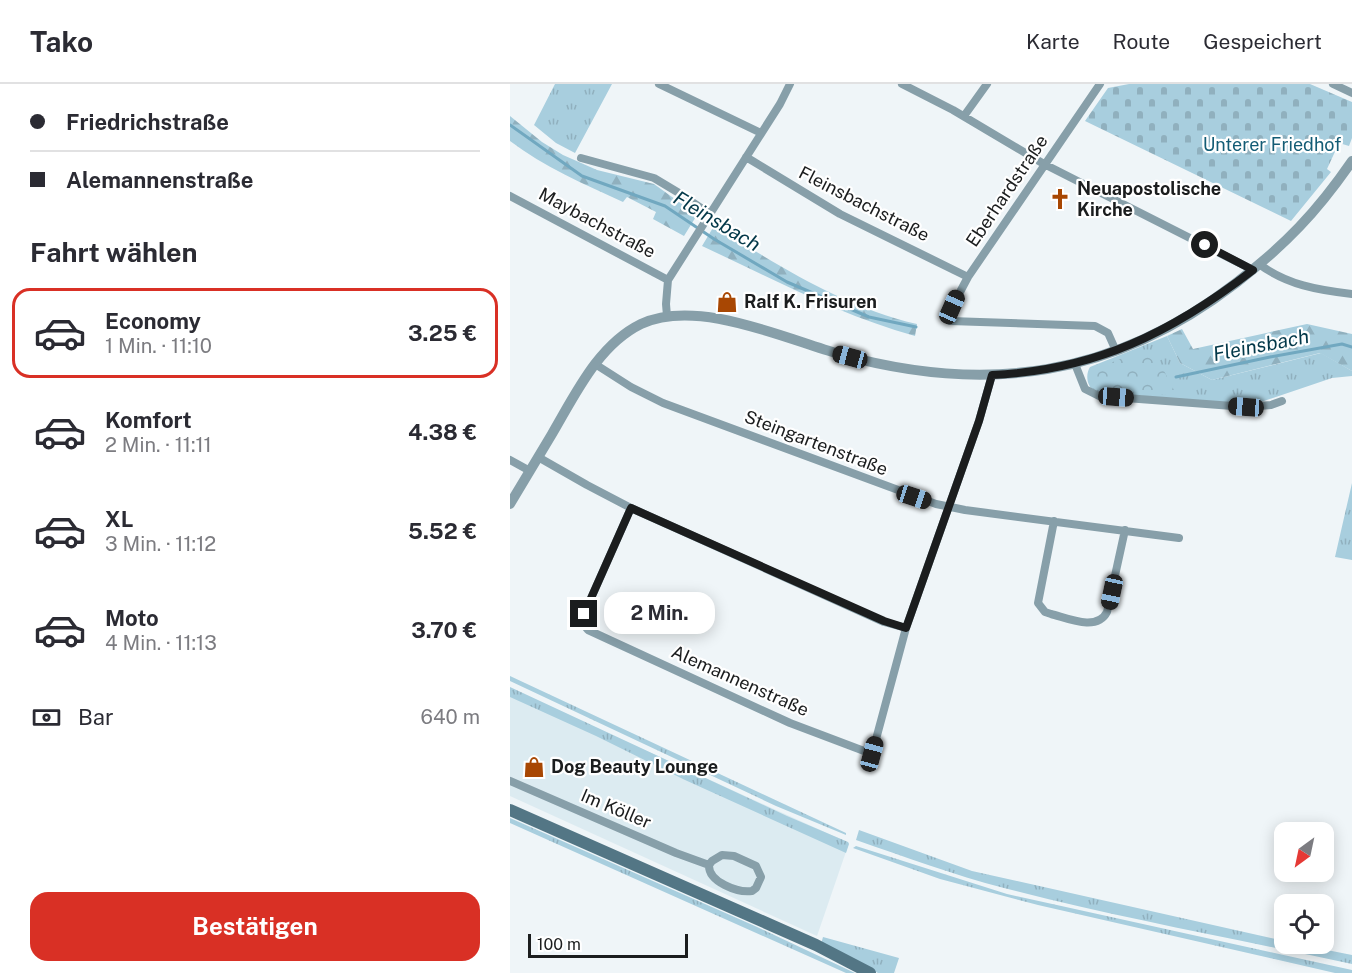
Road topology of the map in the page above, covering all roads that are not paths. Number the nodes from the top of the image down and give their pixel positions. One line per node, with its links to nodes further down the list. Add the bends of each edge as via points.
1 (658, 84): 9 (street)
2 (790, 84): 9 (street)
3 (902, 84): 8 (street)
4 (987, 84): 8 (street)
5 (1100, 84): 13 (street, Eberhardstraße)
6 (1333, 84): 7 (street)
7 (1352, 93)
8 (964, 116): 13 (street)
9 (761, 133): 10 (street)
10 (746, 157): 15 (street); 17 (street, Fleinsbachstraße, via 832,210)
11 (581, 158): 15 (street, via 654,178 679,192)
12 (1352, 161): 16 (street, via 1300,228)
13 (1044, 164): 16 (street); 17 (street, Eberhardstraße)
14 (510, 196): 18 (street, Maybachstraße)
15 (708, 217): 18 (street)
16 (1256, 267): 19 (street, via 1294,284); 21 (street, via 1180,320)
17 (968, 277): 21 (street, Eberhardstraße, via 952,307 950,321 1095,326 1108,333)
18 (668, 280): 20 (street)
19 (1352, 294)
20 (668, 316): 22 (street, via 632,329); 24 (street, via 710,317 862,360 912,370)
21 (1116, 351): 23 (street)
22 (595, 364): 26 (street); 30 (street, Steingartenstraße, via 663,403 889,489)
23 (1075, 364): 24 (street); 25 (street, via 1085,388 1099,396 1246,407)
24 (992, 375): 30 (street)
25 (1282, 401)
26 (538, 457): 28 (street); 31 (street)
27 (510, 459): 28 (street)
28 (530, 471): 29 (street)
29 (510, 504)
30 (948, 507): 32 (street, Steingartenstraße); 35 (street)
31 (631, 508): 35 (street); 35 (street, Alemannenstraße, via 583,624 588,630 790,723 872,754)
32 (1054, 521): 33 (street, Steingartenstraße); 33 (street, via 1039,606 1051,615 1094,623 1107,612)
33 (1125, 530): 34 (street, Steingartenstraße)
34 (1179, 538)
35 (906, 628)
36 (510, 781): 38 (street, Im Köller)
37 (510, 810): 39 (main road, via 816,945)
38 (709, 866): 38 (street, Im Köller, via 716,880 741,891 752,891 761,878 756,866 734,856 722,855)
39 (870, 973)

